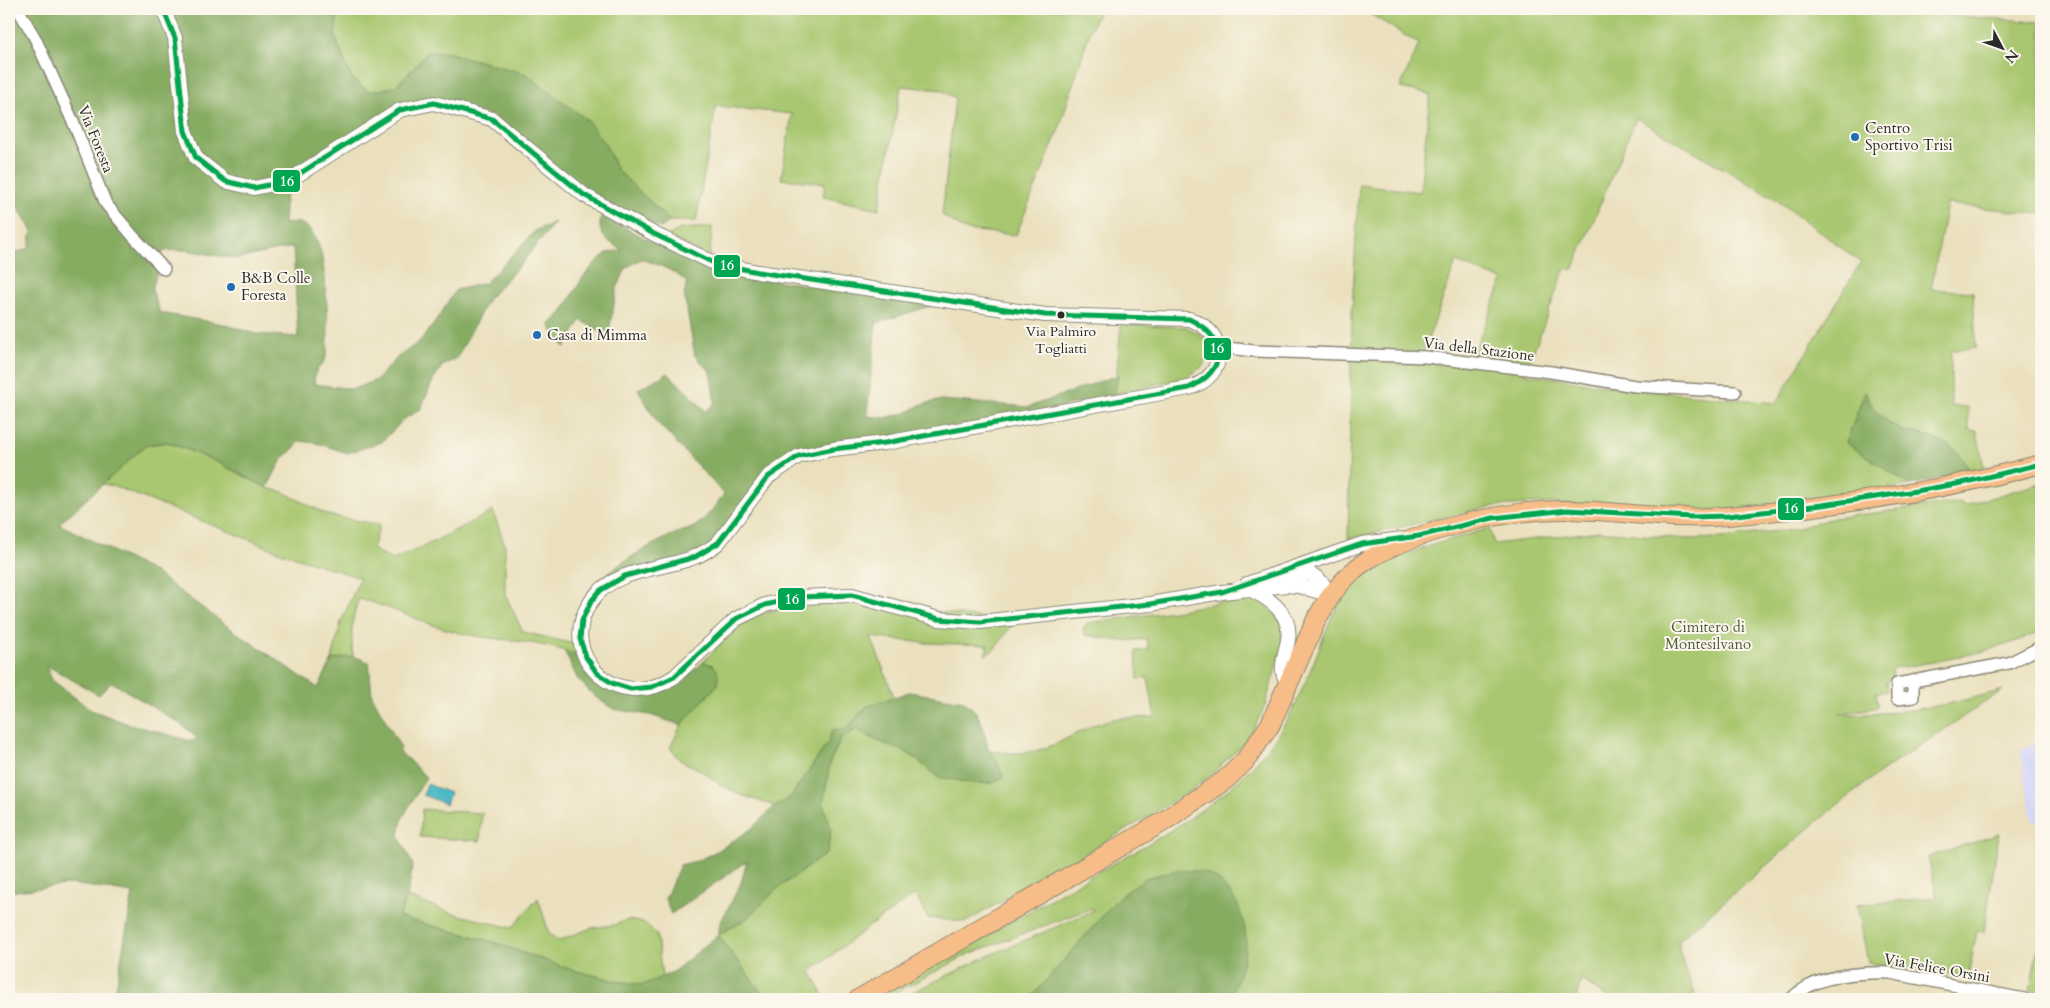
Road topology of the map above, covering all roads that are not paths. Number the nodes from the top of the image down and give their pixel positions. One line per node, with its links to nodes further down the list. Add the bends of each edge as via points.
1 (18, 9): 3 (street, Via Foresta, via 70,115 106,204)
2 (163, 9): 4 (street, via 175,38 185,131 196,158 225,181 254,188 288,181 400,110 434,103 492,119 584,195 714,263 1045,315 1189,319 1209,329)
3 (164, 269)
4 (1218, 347): 5 (street, Via della Stazione, via 1426,357 1635,386); 10 (street, via 1218,362 1210,377 1189,388 799,456 768,477 718,543 708,550 691,558 638,572 600,591 585,612 581,630 583,648 596,673 621,688 636,690 662,685 674,677 736,619 765,605 800,597 852,595 938,619 980,622 1150,604)
5 (1735, 392)
6 (2041, 464): 7 (main road, via 1962,483 1822,506 1709,517 1568,510 1493,518)
7 (1419, 536): 8 (street, via 1362,544); 11 (main road, via 1366,561)
8 (1263, 578): 10 (street); 11 (street, via 1311,574)
9 (1251, 590): 10 (street); 11 (street, via 1287,585); 14 (street, via 1272,602 1285,619 1288,636 1283,671)
10 (1222, 592)
11 (1331, 595): 14 (highway, via 1317,618)
12 (2041, 647): 13 (street, via 2009,663)
13 (1913, 681)
14 (1288, 687): 15 (highway, via 1253,751 1214,789)
15 (859, 999)
16 (1790, 999): 17 (street, Via Felice Orsini, via 1817,983 1850,974 1870,973 1890,973)
17 (2024, 999)

